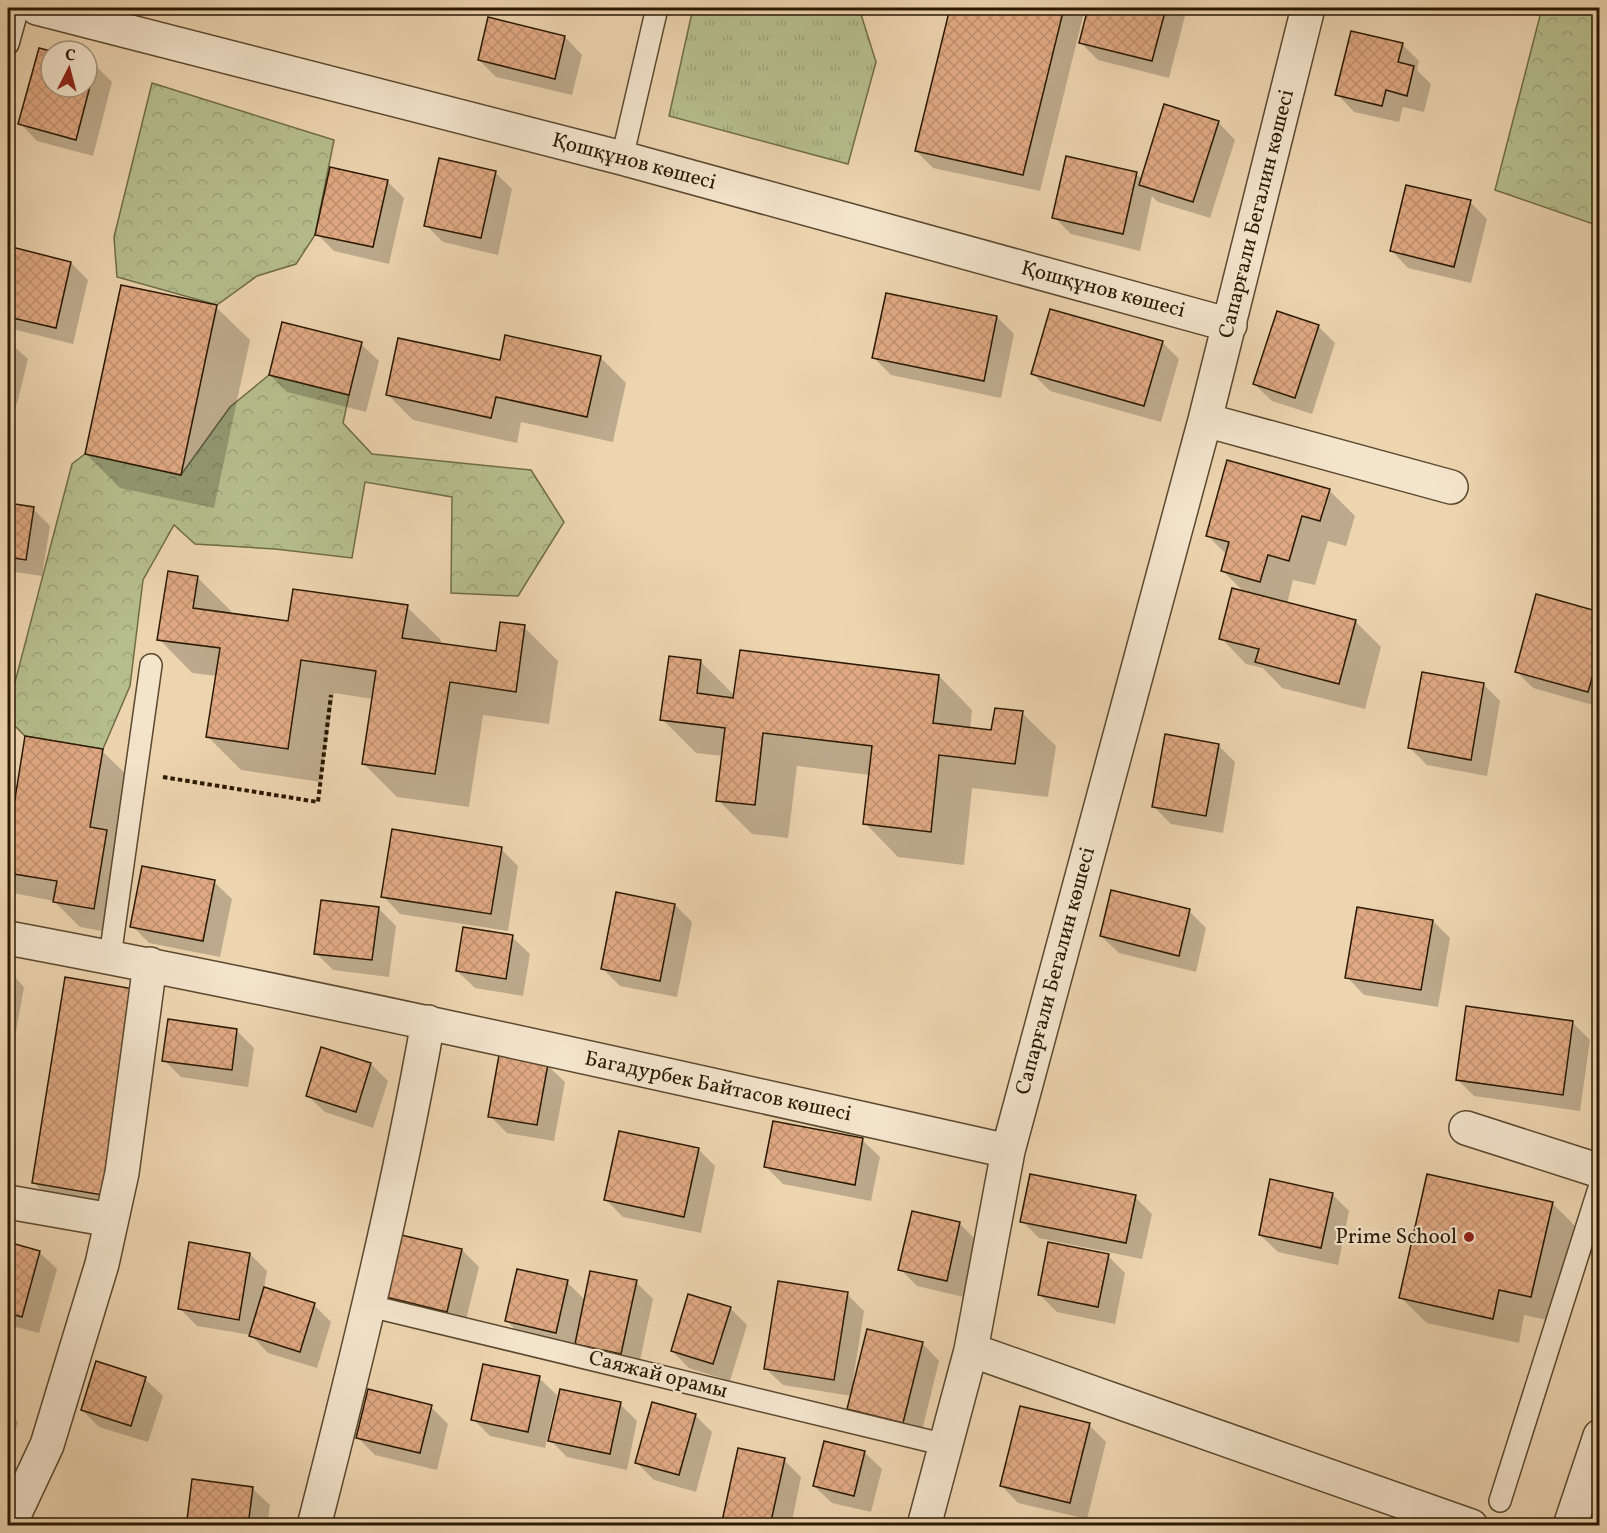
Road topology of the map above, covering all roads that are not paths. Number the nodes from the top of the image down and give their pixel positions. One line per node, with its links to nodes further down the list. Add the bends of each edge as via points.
1 (18, 8): 5 (lane)
2 (36, 8): 6 (street, Қошқұнов көшесі)
3 (657, 8): 6 (lane)
4 (1308, 8): 7 (street, Сапарғали Бегалин көшесі)
5 (8, 44)
6 (622, 158): 7 (street, Қошқұнов көшесі)
7 (1230, 325): 8 (street, Сапарғали Бегалин көшесі)
8 (1205, 420): 9 (street); 16 (street, Сапарғали Бегалин көшесі)
9 (1451, 487)
10 (152, 665): 12 (lane)
11 (8, 938): 12 (street, Багадурбек Байтасов көшесі)
12 (110, 957): 13 (street, Багадурбек Байтасов көшесі)
13 (150, 964): 14 (street, Багадурбек Байтасов көшесі); 20 (street, via 122,1173)
14 (428, 1022): 16 (street, Багадурбек Байтасов көшесі); 21 (street, via 406,1147)
15 (1466, 1128): 17 (street)
16 (1008, 1151): 22 (street, Сапарғали Бегалин көшесі)
17 (1599, 1171)
18 (1599, 1185): 25 (lane)
19 (8, 1203): 20 (street)
20 (111, 1220): 26 (street, via 102,1264 47,1445)
21 (370, 1306): 24 (lane, Саяжай орамы); 27 (street)
22 (971, 1350): 24 (street, Сапарғали Бегалин көшесі); 29 (street)
23 (1599, 1436): 30 (street)
24 (946, 1444): 28 (street, Сапарғали Бегалин көшесі)
25 (1500, 1501)
26 (9, 1526)
27 (314, 1526)
28 (924, 1526)
29 (1471, 1526)
30 (1570, 1526)

